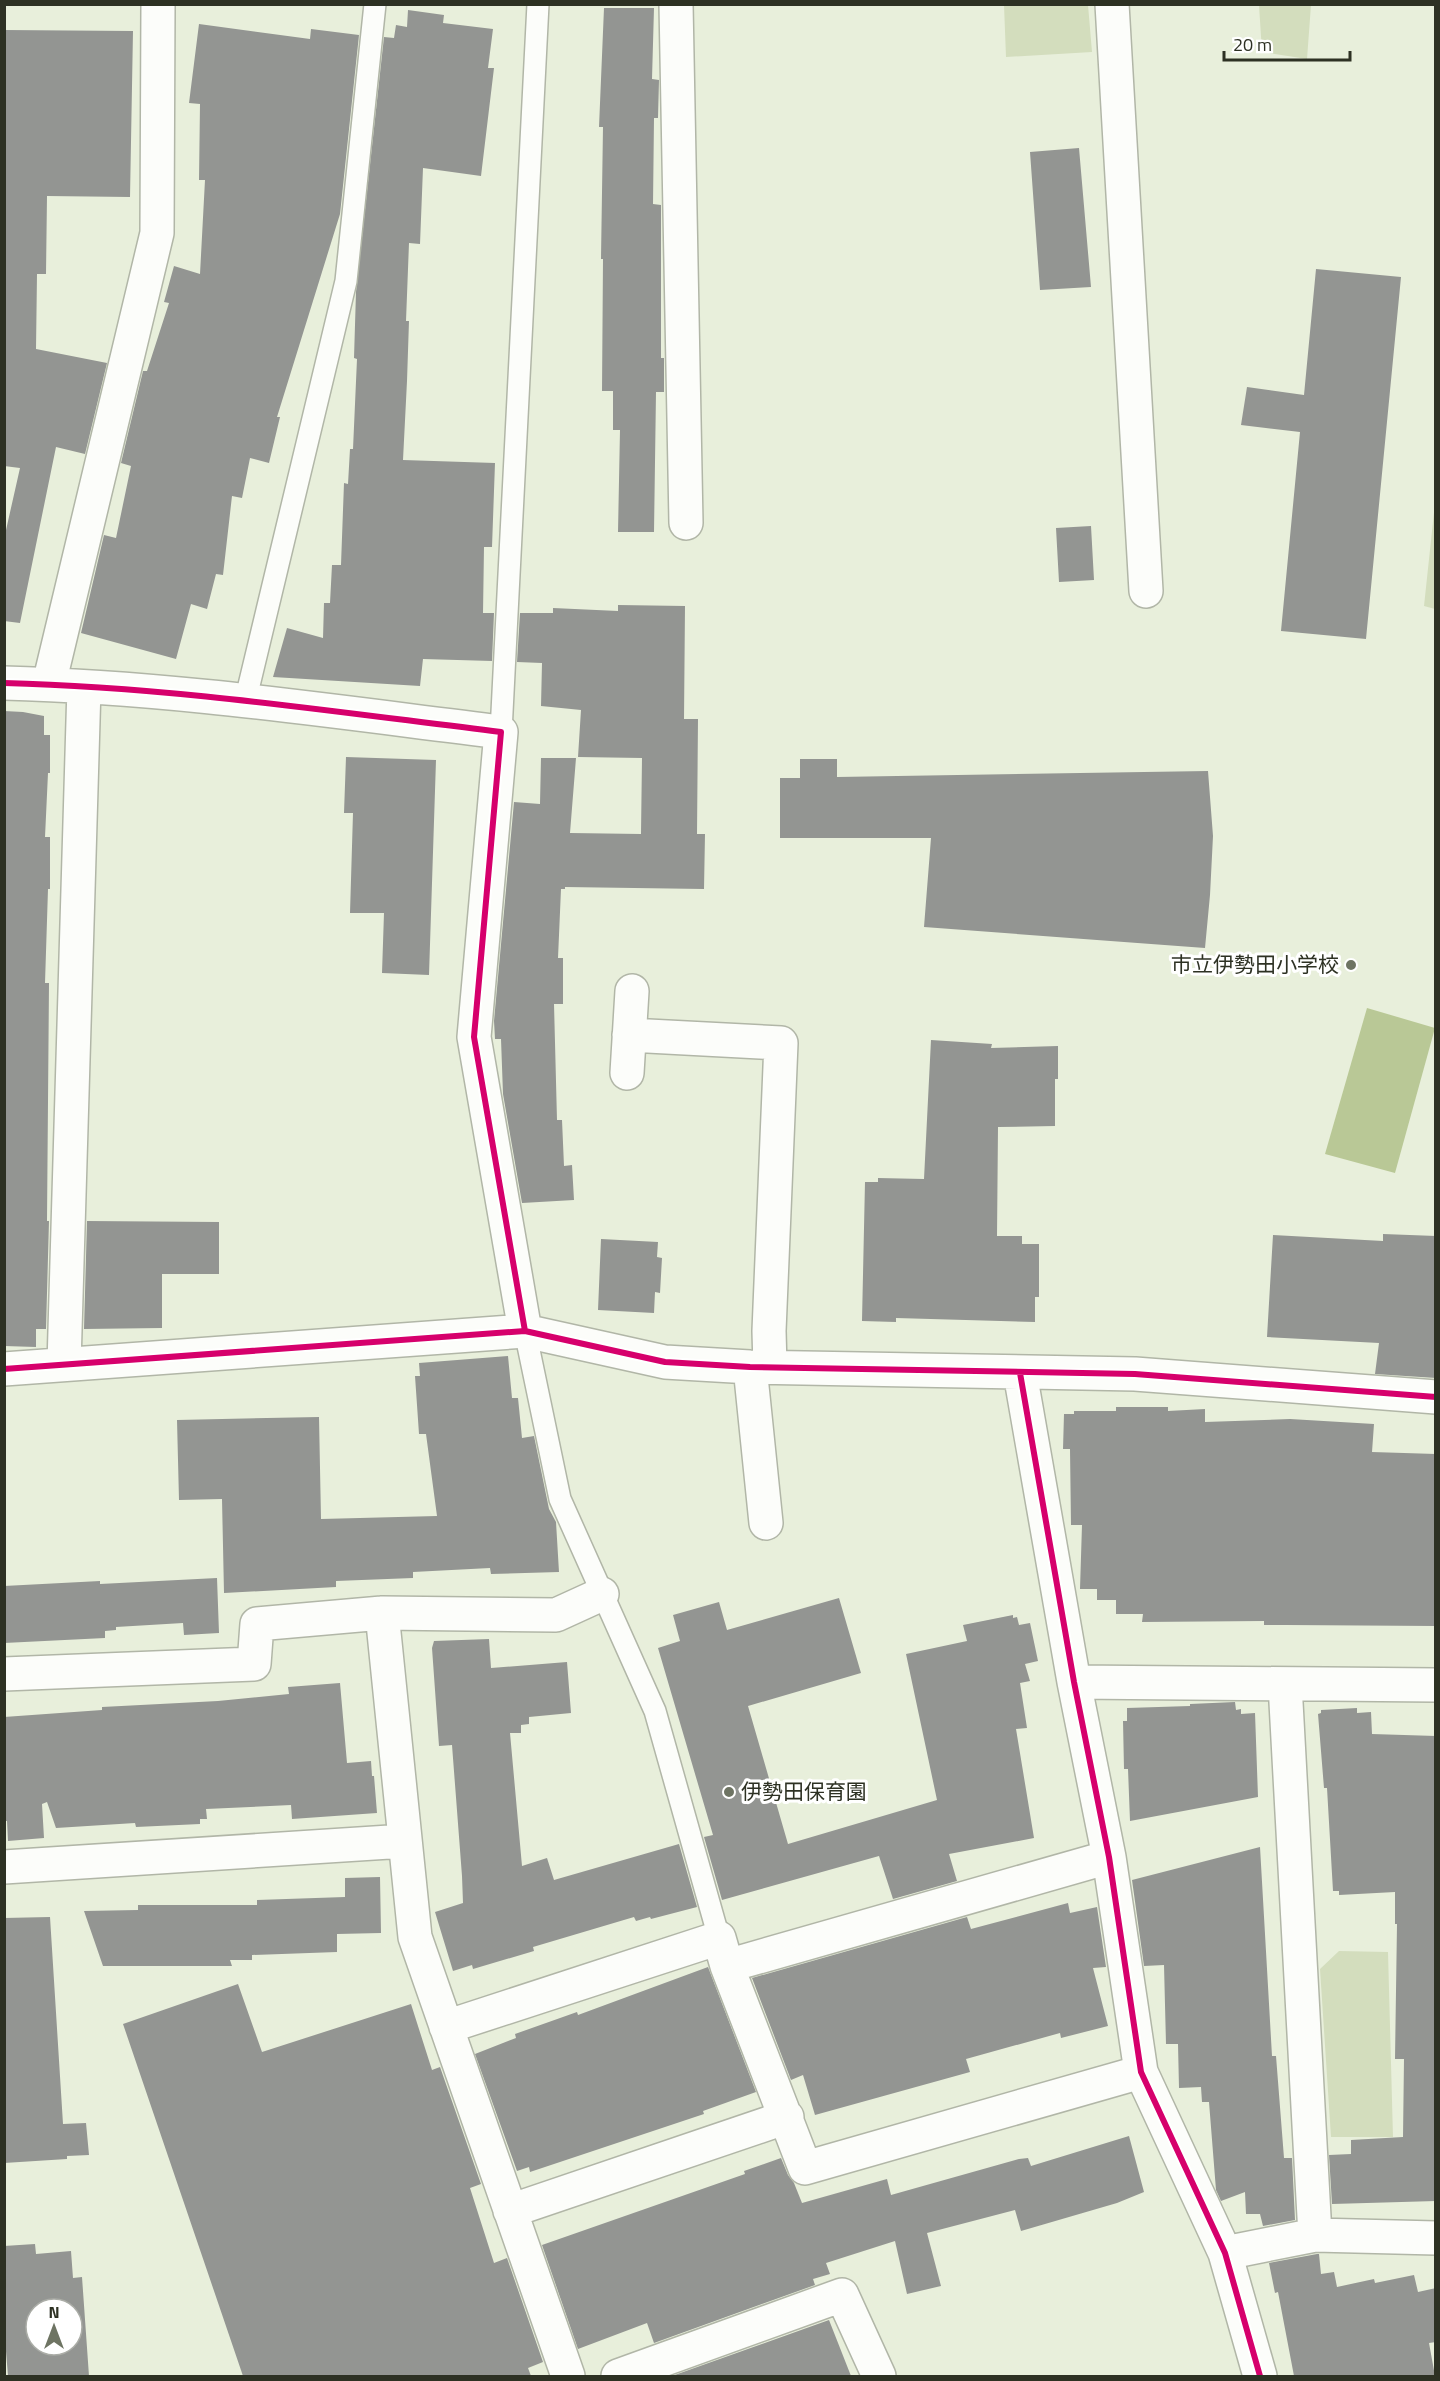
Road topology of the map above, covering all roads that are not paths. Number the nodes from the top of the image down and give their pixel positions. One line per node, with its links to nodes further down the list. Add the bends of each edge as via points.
1 (158, 4): 9 (street, via 157,233)
2 (375, 4): 11 (lane, via 346,281)
3 (538, 4): 12 (lane)
4 (676, 4): 6 (street)
5 (1112, 4): 7 (street)
6 (686, 523)
7 (1146, 591)
8 (4, 683): 9 (street)
9 (49, 684): 10 (street)
10 (84, 687): 11 (street); 17 (street)
11 (245, 702): 12 (street)
12 (501, 732): 16 (street, via 474,1037)
13 (632, 991): 14 (street)
14 (629, 1035): 15 (street); 18 (street, via 781,1043 769,1331)
15 (627, 1072)
16 (525, 1331): 17 (street); 18 (street, via 665,1362); 23 (lane, via 560,1499)
17 (64, 1364): 19 (street)
18 (760, 1367): 20 (street); 22 (street)
19 (4, 1369)
20 (1020, 1373): 21 (street, via 1136,1374); 26 (street)
21 (1436, 1397)
22 (766, 1522)
23 (602, 1594): 24 (street, via 556,1616); 32 (lane, via 655,1711)
24 (382, 1613): 25 (street, via 257,1624 254,1664); 29 (street)
25 (4, 1674)
26 (1074, 1682): 27 (street); 30 (street)
27 (1285, 1684): 28 (street); 37 (street)
28 (1436, 1684)
29 (405, 1841): 31 (street); 33 (street, via 415,1937)
30 (1109, 1857): 32 (street); 34 (street)
31 (4, 1867)
32 (723, 1952): 33 (street); 35 (street)
33 (446, 2027): 36 (street)
34 (1141, 2072): 35 (street, via 805,2168); 39 (street)
35 (787, 2117): 36 (street)
36 (510, 2211): 40 (street)
37 (1315, 2235): 38 (street); 39 (street)
38 (1436, 2238)
39 (1225, 2253): 43 (street)
40 (568, 2376)
41 (618, 2376): 42 (street, via 842,2295)
42 (879, 2376)
43 (1260, 2376)

